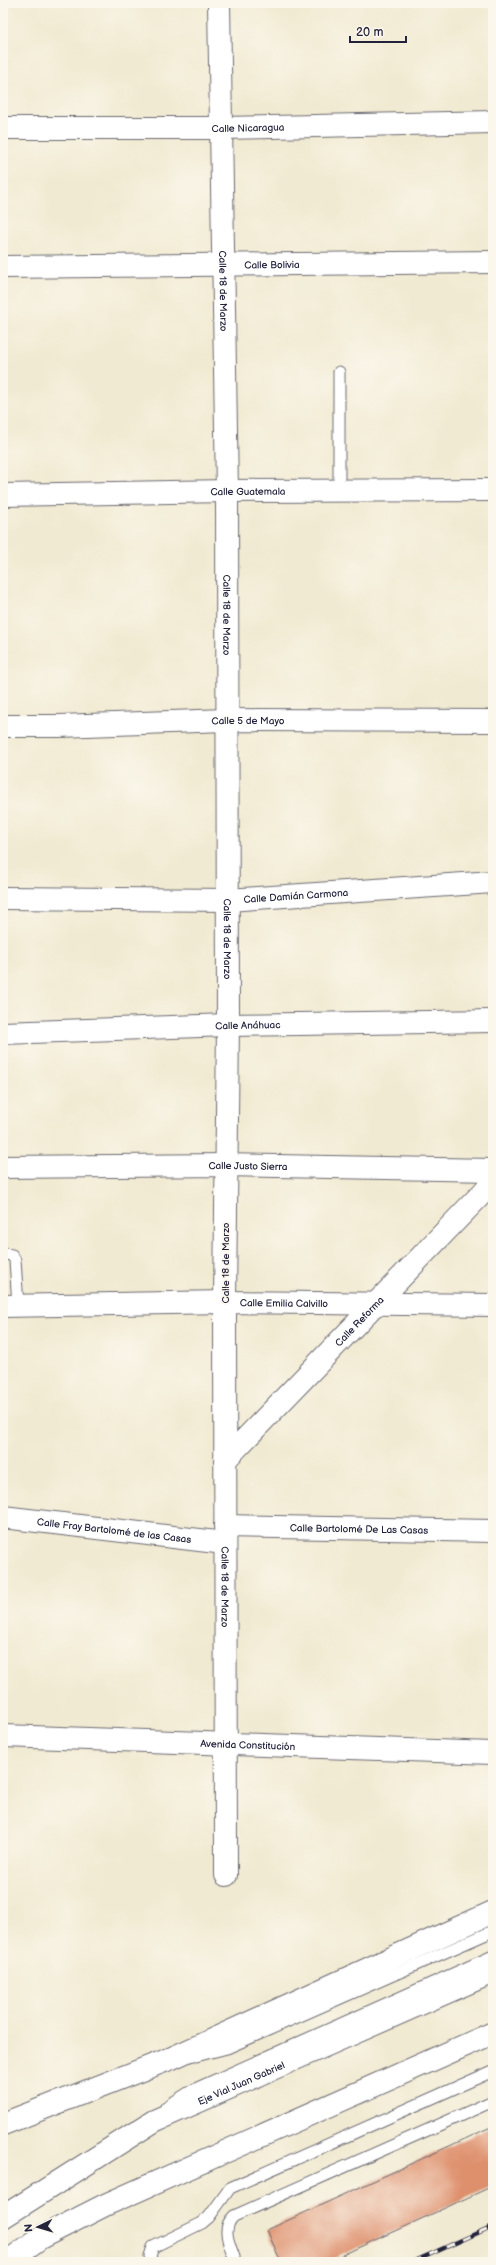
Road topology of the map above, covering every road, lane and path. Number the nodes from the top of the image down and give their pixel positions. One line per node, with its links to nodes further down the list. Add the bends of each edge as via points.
1 (219, 3): 4 (street, Calle 18 de Marzo)
2 (493, 122): 4 (street, Calle Nicaragua)
3 (3, 128): 4 (street, Calle Nicaragua)
4 (222, 128): 6 (street, Calle 18 de Marzo)
5 (493, 262): 6 (street, Calle Bolivia)
6 (223, 265): 7 (street, Calle Bolivia); 10 (street, Calle 18 de Marzo)
7 (3, 267)
8 (339, 372): 11 (lane)
9 (493, 490): 11 (street, Calle Guatemala)
10 (227, 491): 11 (street, Calle Guatemala); 12 (street, Calle Guatemala); 13 (street, Calle 18 de Marzo)
11 (338, 491)
12 (3, 495)
13 (226, 720): 14 (street, Calle 5 de Mayo); 15 (street, Calle 5 de Mayo); 18 (street, Calle 18 de Marzo)
14 (493, 721)
15 (3, 726)
16 (493, 882): 18 (street, Calle Damián Carmona)
17 (3, 898): 18 (street, Calle Damián Carmona)
18 (228, 900): 20 (street, Calle 18 de Marzo)
19 (493, 1020): 20 (street, Calle Anáhuac)
20 (228, 1026): 21 (street, Calle Anáhuac); 22 (street, Calle 18 de Marzo)
21 (3, 1033)
22 (225, 1165): 23 (street, Calle Justo Sierra); 24 (street, Calle Justo Sierra); 27 (street, Calle 18 de Marzo)
23 (3, 1167)
24 (493, 1170)
25 (493, 1182): 28 (street, Calle Reforma)
26 (3, 1254): 29 (lane, via 12,1256 15,1260)
27 (225, 1302): 28 (street, Calle Emilia Calvillo); 29 (street, Calle Emilia Calvillo); 31 (street, Calle 18 de Marzo)
28 (378, 1304): 30 (street, Calle Emilia Calvillo); 31 (street, Calle Reforma)
29 (11, 1305)
30 (493, 1305)
31 (225, 1460): 34 (street, Calle 18 de Marzo)
32 (3, 1517): 34 (street, Calle Fray Bartolomé de las Casas)
33 (493, 1532): 34 (street, Calle Bartolomé De Las Casas)
34 (225, 1535): 36 (street, Calle 18 de Marzo)
35 (3, 1736): 36 (street, Avenida Constitución)
36 (225, 1743): 37 (street, Avenida Constitución); 38 (street, Calle 18 de Marzo)
37 (493, 1753)
38 (226, 1875)
39 (493, 1912): 44 (street)
40 (493, 1931): 44 (lane, via 227,2048 198,2056)
41 (493, 1956): 47 (lane, via 192,2090 168,2105)
42 (493, 1972): 47 (street, Eje Vial Juan Gabriel)
43 (493, 2033): 52 (street, via 105,2205 40,2238)
44 (172, 2058): 48 (street)
45 (493, 2071): 50 (lane, via 230,2188)
46 (493, 2102): 51 (lane, via 234,2216)
47 (154, 2121): 49 (street, Eje Vial Juan Gabriel)
48 (3, 2124)
49 (3, 2217)
50 (210, 2217): 51 (lane); 53 (lane, via 195,2228 153,2247 150,2256)
51 (228, 2222): 54 (lane, via 227,2235)
52 (7, 2262)
53 (152, 2262)
54 (234, 2262)

